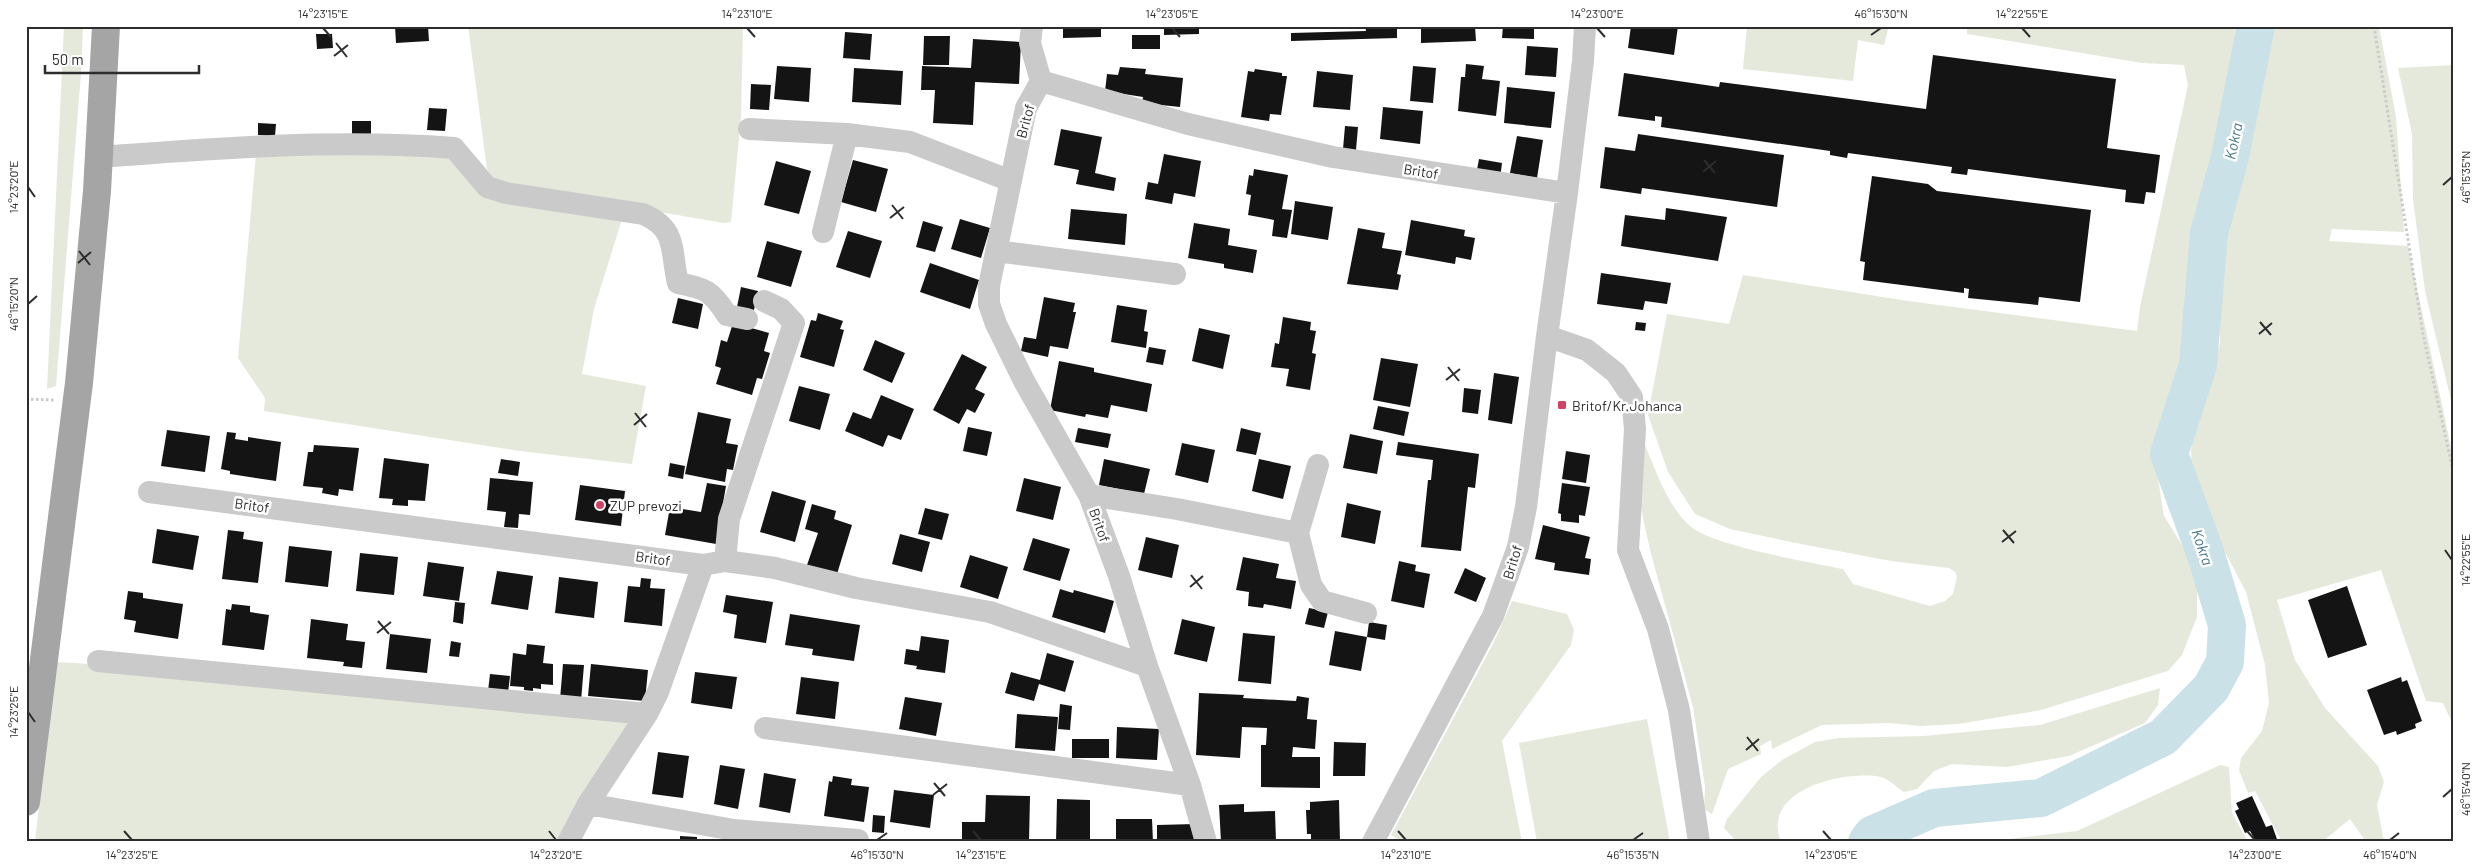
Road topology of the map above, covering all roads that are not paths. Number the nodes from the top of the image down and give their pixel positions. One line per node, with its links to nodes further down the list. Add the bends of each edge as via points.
1 (106, 26): 7 (main road)
2 (1585, 26): 9 (street, Britof)
3 (1028, 32): 4 (street)
4 (1040, 81): 8 (street, Britof, via 1026,108); 9 (street, Britof, via 1188,124 1333,158)
5 (749, 129): 6 (street)
6 (847, 134): 8 (street, via 910,142); 10 (street)
7 (99, 157): 14 (street, via 400,144 454,148 487,187 506,193 642,214 658,221 669,234 678,283 715,296 727,315); 28 (main road, via 79,383)
8 (1011, 181): 11 (street, Britof)
9 (1567, 194): 15 (street, Britof)
10 (823, 232)
11 (996, 251): 12 (street); 18 (street, Britof, via 988,304 1024,381)
12 (1175, 274)
13 (764, 301): 20 (street, via 781,309 794,323 729,519)
14 (747, 319)
15 (1547, 336): 33 (street, Britof, via 1526,507 1508,577 1493,616); 34 (street, via 1587,350 1616,373 1632,397 1634,430 1628,550 1658,629 1680,710)
16 (1318, 465): 19 (street)
17 (149, 492): 21 (street, Britof)
18 (1089, 495): 19 (street); 24 (street, Britof)
19 (1298, 533): 22 (street, via 1311,585 1322,601)
20 (725, 561): 21 (street, Britof); 24 (street, Britof, via 775,568 856,588 990,612)
21 (702, 565): 25 (street, via 658,692)
22 (1366, 613)
23 (98, 660): 25 (street)
24 (1147, 666): 27 (street, Britof)
25 (647, 714): 29 (street)
26 (765, 728): 27 (street)
27 (1190, 785): 32 (street, Britof)
28 (26, 802)
29 (588, 804): 30 (street, via 734,830); 31 (street)
30 (858, 840)
31 (568, 842)
32 (1206, 842)
33 (1373, 842)
34 (1699, 842)

